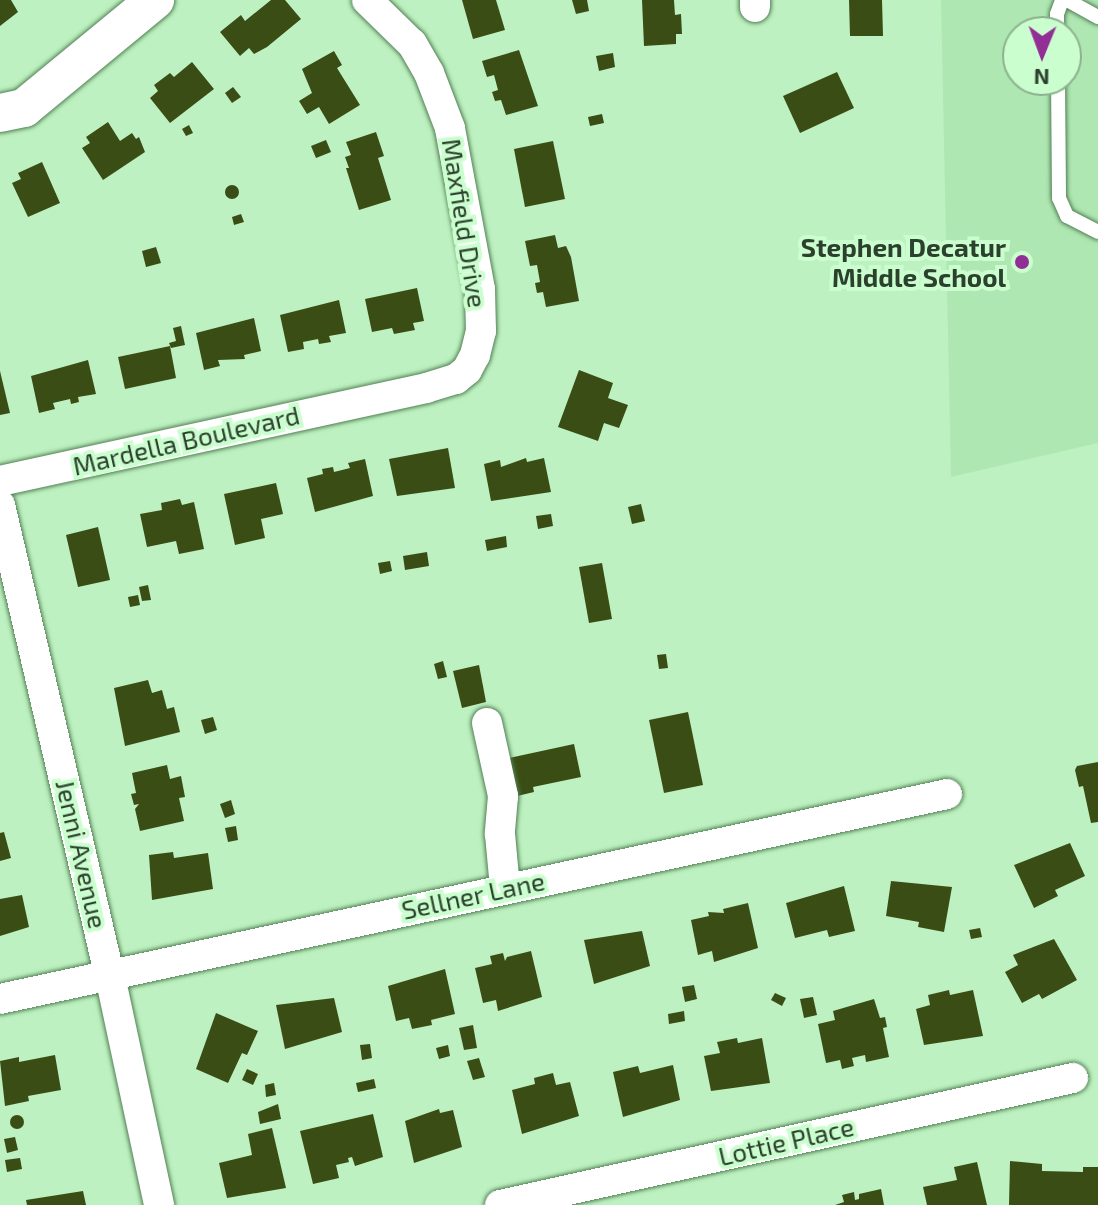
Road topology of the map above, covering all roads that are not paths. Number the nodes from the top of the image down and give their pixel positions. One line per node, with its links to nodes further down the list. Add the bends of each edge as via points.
1 (155, 0): 6 (street, via 24,108)
2 (367, 0): 8 (street, Maxfield Drive, via 412,44 440,98 468,214 481,331 475,355 456,379)
3 (1065, 0): 4 (lane)
4 (1098, 17)
5 (1058, 96): 7 (lane, via 1059,198 1067,216)
6 (0, 113)
7 (1098, 232)
8 (372, 398): 9 (street, Mardella Boulevard)
9 (0, 481)
10 (0, 505): 14 (street, Jenni Avenue)
11 (487, 723): 13 (street, via 503,796)
12 (947, 794): 13 (street, Sellner Lane)
13 (505, 888): 14 (street, Sellner Lane)
14 (110, 976): 15 (street, Sellner Lane); 17 (street, Jenni Avenue)
15 (0, 999)
16 (1073, 1078): 18 (street, Lottie Place)
17 (159, 1205)
18 (500, 1205)

